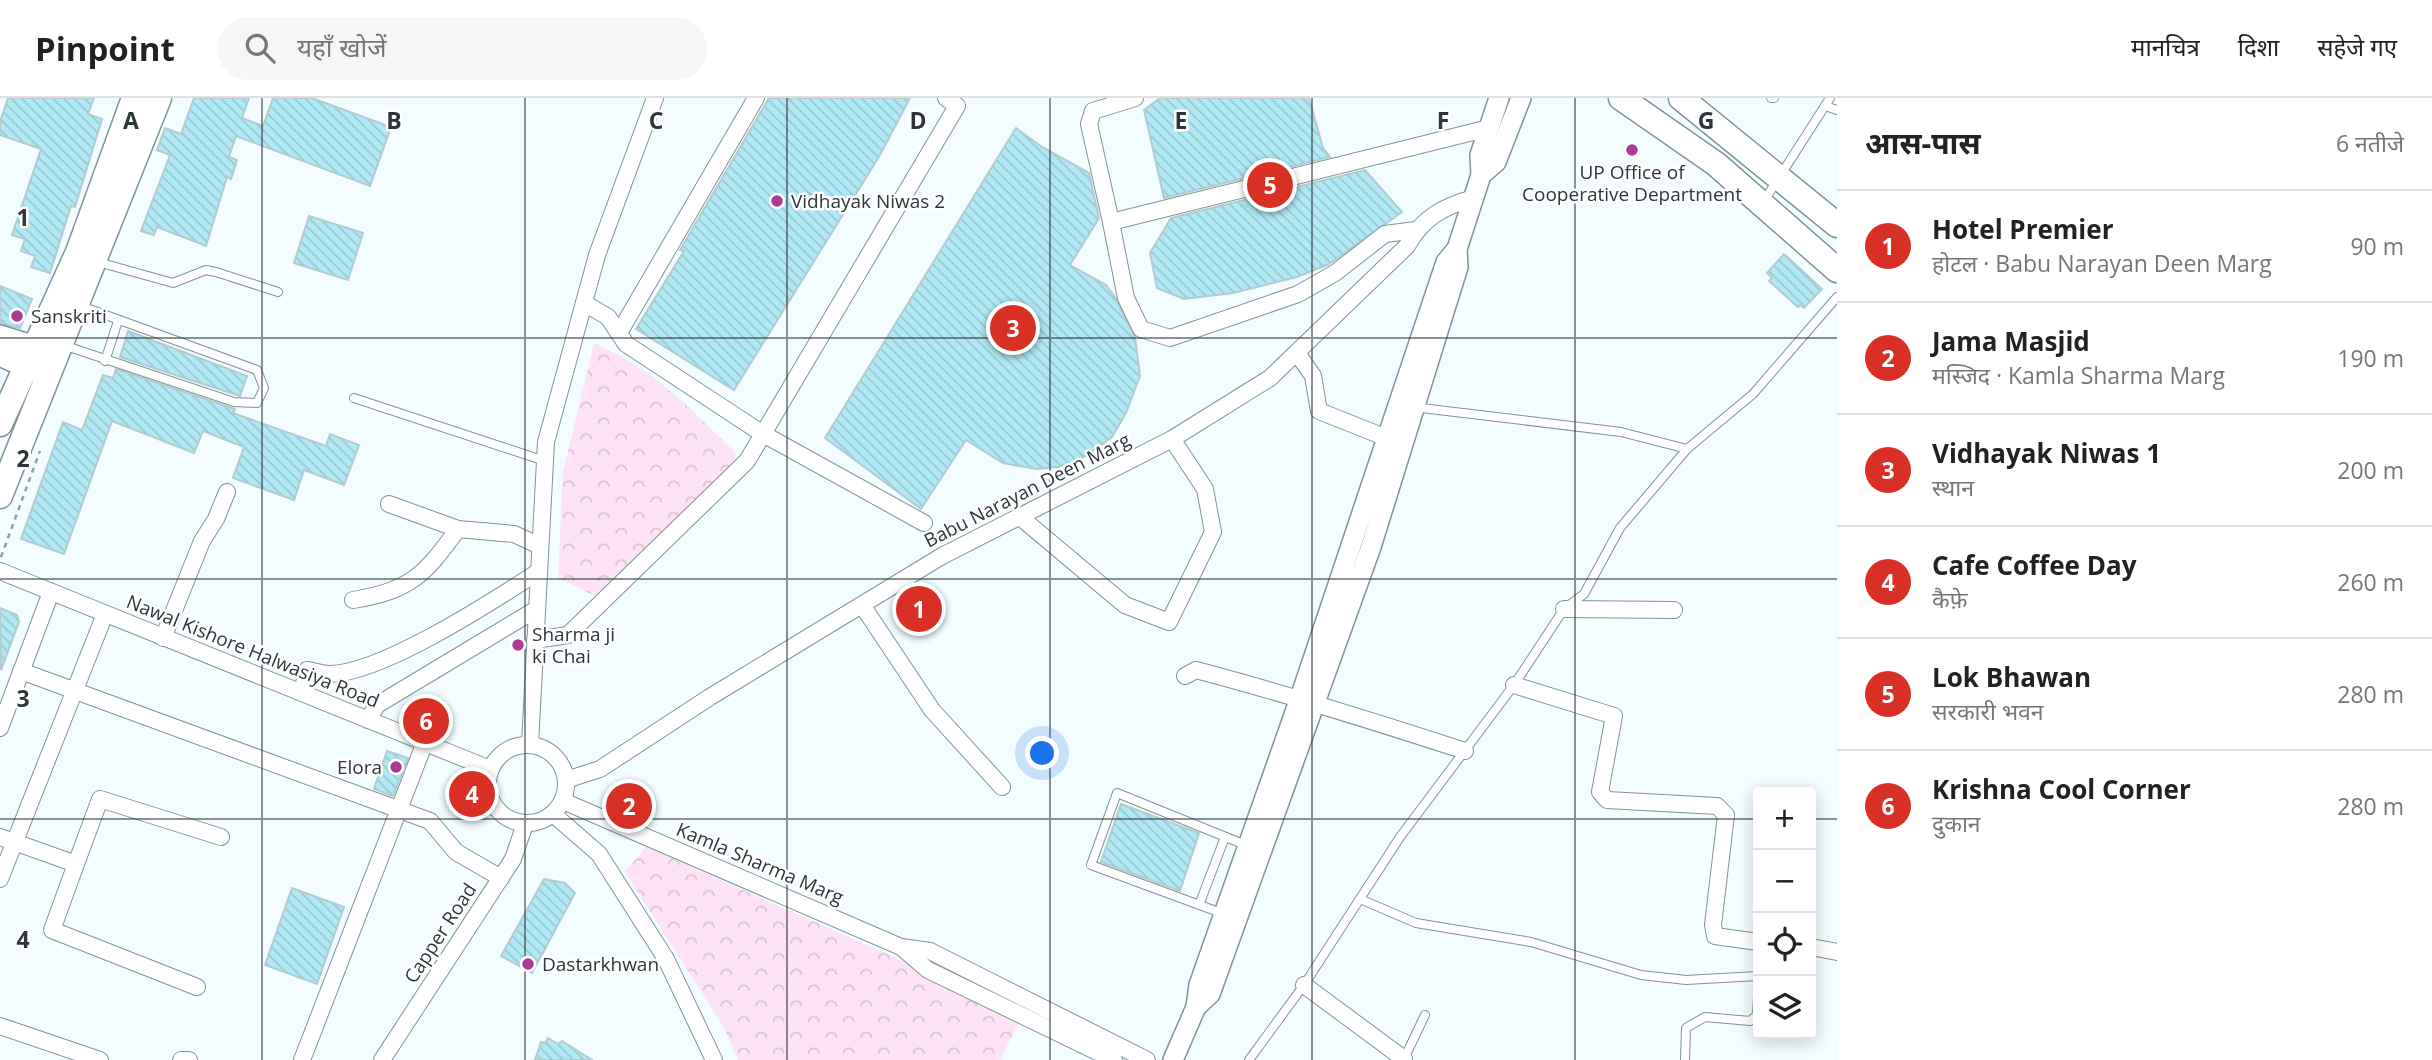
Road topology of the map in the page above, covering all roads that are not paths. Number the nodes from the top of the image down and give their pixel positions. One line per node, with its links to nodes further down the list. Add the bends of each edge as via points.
1 (134, 98): 31 (main road)
2 (159, 98): 21 (main road)
3 (655, 98): 25 (street)
4 (756, 98): 28 (street)
5 (946, 98): 37 (street, via 957,106)
6 (1135, 98): 18 (street, via 1093,111 1089,124)
7 (1499, 98): 13 (street)
8 (1521, 98): 15 (street, via 1496,163)
9 (1621, 98): 17 (main road, via 1716,164)
10 (1681, 98): 14 (main road)
11 (1827, 102): 12 (lane); 14 (lane)
12 (1837, 110)
13 (1489, 128): 15 (street, via 1480,155); 18 (street)
14 (1779, 174): 17 (lane); 19 (main road)
15 (1481, 175): 16 (street)
16 (1474, 198): 20 (street, Babu Narayan Deen Marg, via 1445,206); 35 (street, via 1457,249 1446,262)
17 (1762, 204): 22 (main road)
18 (1111, 222): 20 (street, via 1126,298 1141,328 1171,338 1298,294 1335,273 1385,234)
19 (1837, 225)
20 (1416, 230): 30 (street, Babu Narayan Deen Marg, via 1407,246)
21 (95, 261): 23 (lane, via 173,283 216,272); 26 (main road)
22 (1837, 270)
23 (278, 292)
24 (1837, 297): 40 (lane, via 1753,394)
25 (584, 303): 28 (street, via 608,317); 41 (street)
26 (78, 305): 27 (lane); 31 (main road)
27 (118, 321): 33 (lane); 33 (lane, via 257,370 264,388 257,403 250,405)
28 (619, 333): 37 (street, via 626,344)
29 (0, 336): 31 (main road)
30 (1297, 353): 38 (street, Babu Narayan Deen Marg, via 1270,378); 39 (street, via 1313,376 1318,411)
31 (46, 354): 32 (main road); 33 (lane); 36 (main road); 43 (main road, via 50,377)
32 (0, 355)
33 (105, 361)
34 (354, 398): 41 (lane)
35 (1407, 407): 39 (street); 40 (lane, via 1621,432)
36 (0, 424)
37 (763, 434): 46 (street); 59 (street, via 747,461 568,635)
38 (1172, 439): 45 (street, Babu Narayan Deen Marg); 45 (street, via 1205,489 1213,532 1169,621 1125,605)
39 (1396, 442): 65 (street)
40 (1687, 449): 54 (lane, via 1620,528 1584,594)
41 (545, 461): 48 (street)
42 (227, 492): 58 (street)
43 (0, 496)
44 (389, 504): 47 (street)
45 (1020, 517): 53 (street, Babu Narayan Deen Marg, via 942,556)
46 (924, 523)
47 (458, 529): 48 (street, via 514,534); 52 (street, via 428,570 387,594)
48 (540, 546): 50 (street)
49 (0, 572): 51 (street, Nawal Kishore Halwasiya Road)
50 (538, 572): 55 (street); 64 (street, via 470,616 366,666 329,674 307,670)
51 (51, 592): 57 (street, Nawal Kishore Halwasiya Road); 60 (street)
52 (353, 600)
53 (862, 605): 72 (street, Babu Narayan Deen Marg, via 600,769); 73 (street, via 932,710)
54 (1564, 609): 56 (street); 62 (lane)
55 (536, 610): 59 (street); 66 (street, via 377,705)
56 (1674, 610)
57 (106, 614): 58 (street, Nawal Kishore Halwasiya Road); 63 (street)
58 (163, 638): 64 (street, Nawal Kishore Halwasiya Road)
59 (536, 640): 69 (street)
60 (22, 671): 63 (street); 67 (street)
61 (1185, 676): 65 (street, via 1196,670)
62 (1514, 685): 70 (lane); 87 (street, via 1614,716 1600,792 1607,800 1723,810 1715,936)
63 (76, 691): 75 (street); 79 (street)
64 (302, 693): 66 (street, Nawal Kishore Halwasiya Road)
65 (1308, 700): 70 (street); 80 (street)
66 (368, 720): 68 (street, Nawal Kishore Halwasiya Road)
67 (0, 728)
68 (425, 742): 71 (street, Nawal Kishore Halwasiya Road); 75 (street)
69 (530, 744): 71 (street, via 501,753); 72 (street, via 555,756)
70 (1465, 751): 84 (lane)
71 (490, 769): 76 (street, via 488,795 496,810)
72 (566, 780): 74 (street)
73 (1002, 787)
74 (558, 807): 76 (street, via 538,822); 94 (street, Kamla Sharma Marg, via 901,947 928,970); 104 (street, via 599,854 666,959)
75 (398, 809): 82 (street, via 430,821 456,852); 102 (street)
76 (524, 824): 82 (street, Capper Road, via 513,859)
77 (221, 837): 81 (street, via 100,799)
78 (1225, 837): 80 (lane); 85 (lane); 85 (lane, via 1117,793 1091,865)
79 (7, 840): 81 (street); 83 (street)
80 (1256, 849): 86 (street); 93 (street, via 1210,994)
81 (76, 864): 92 (street, via 52,930)
82 (501, 878): 103 (street, Capper Road)
83 (0, 879)
84 (1360, 899): 90 (lane, via 1416,923 1531,942 1641,975 1686,981); 91 (lane)
85 (1199, 905): 86 (lane)
86 (1224, 914): 93 (street)
87 (1753, 941)
88 (1816, 948): 89 (street)
89 (1837, 951)
90 (1753, 976)
91 (1304, 985): 98 (street); 108 (lane)
92 (197, 987)
93 (1196, 1007): 107 (street)
94 (1030, 1010): 105 (street, Kamla Sharma Marg); 106 (street, Kamla Sharma Marg)
95 (1425, 1015): 98 (lane)
96 (1753, 1018): 109 (lane, via 1705,1017 1686,1028)
97 (0, 1026): 99 (street)
98 (1404, 1059)
99 (100, 1060)
100 (181, 1060): 101 (street)
101 (189, 1060)
102 (302, 1060)
103 (382, 1060)
104 (714, 1060)
105 (1114, 1060)
106 (1147, 1060)
107 (1173, 1060)
108 (1249, 1060)
109 (1685, 1060)

